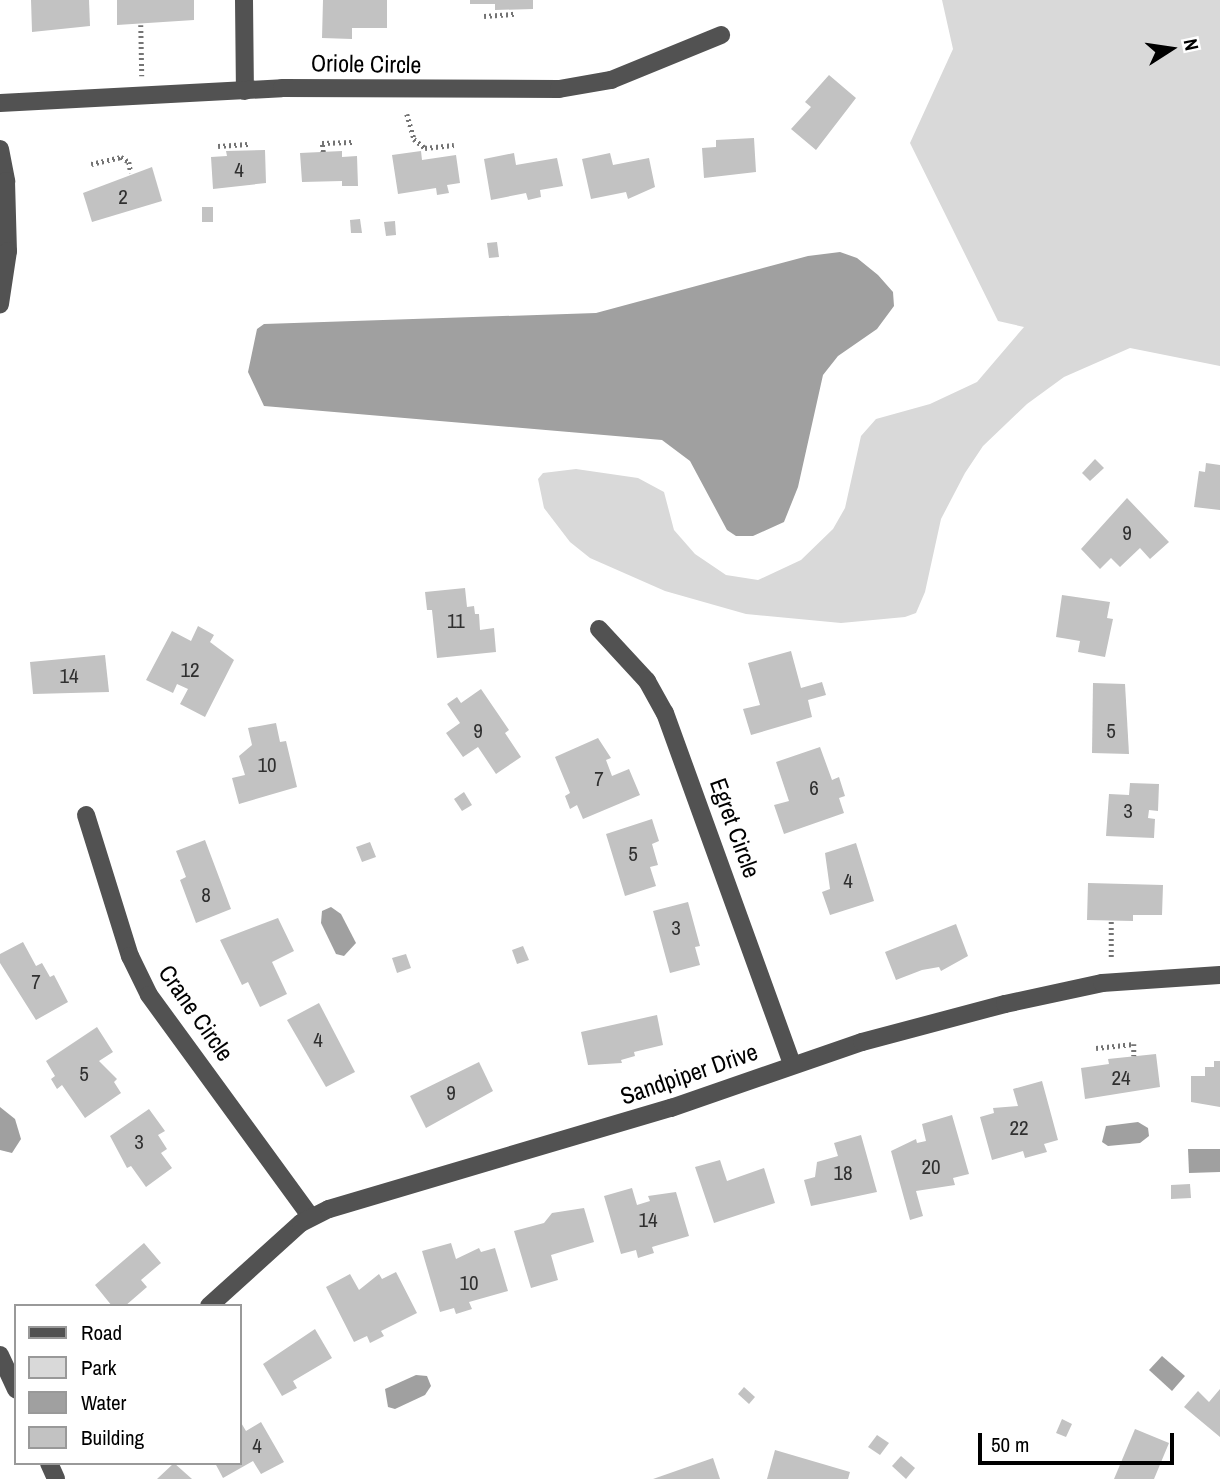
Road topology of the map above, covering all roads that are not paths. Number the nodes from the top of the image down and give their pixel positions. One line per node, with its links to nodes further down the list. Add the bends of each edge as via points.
1 (244, 0): 3 (street)
2 (721, 35): 3 (street, Oriole Circle, via 611,80 572,88)
3 (245, 91): 4 (street, Oriole Circle)
4 (0, 103)
5 (0, 149): 6 (street, via 8,204 8,251)
6 (0, 304)
7 (599, 629): 10 (street, Egret Circle, via 647,681 666,713)
8 (86, 815): 11 (street, Crane Circle, via 130,956 149,995)
9 (1220, 975): 10 (street, Sandpiper Drive, via 1093,985 1005,1004)
10 (792, 1064): 11 (street, Sandpiper Drive, via 681,1105 425,1178)
11 (311, 1217): 12 (street, Sandpiper Drive, via 256,1260)
12 (211, 1304)
13 (0, 1355): 14 (street)
14 (14, 1386)

